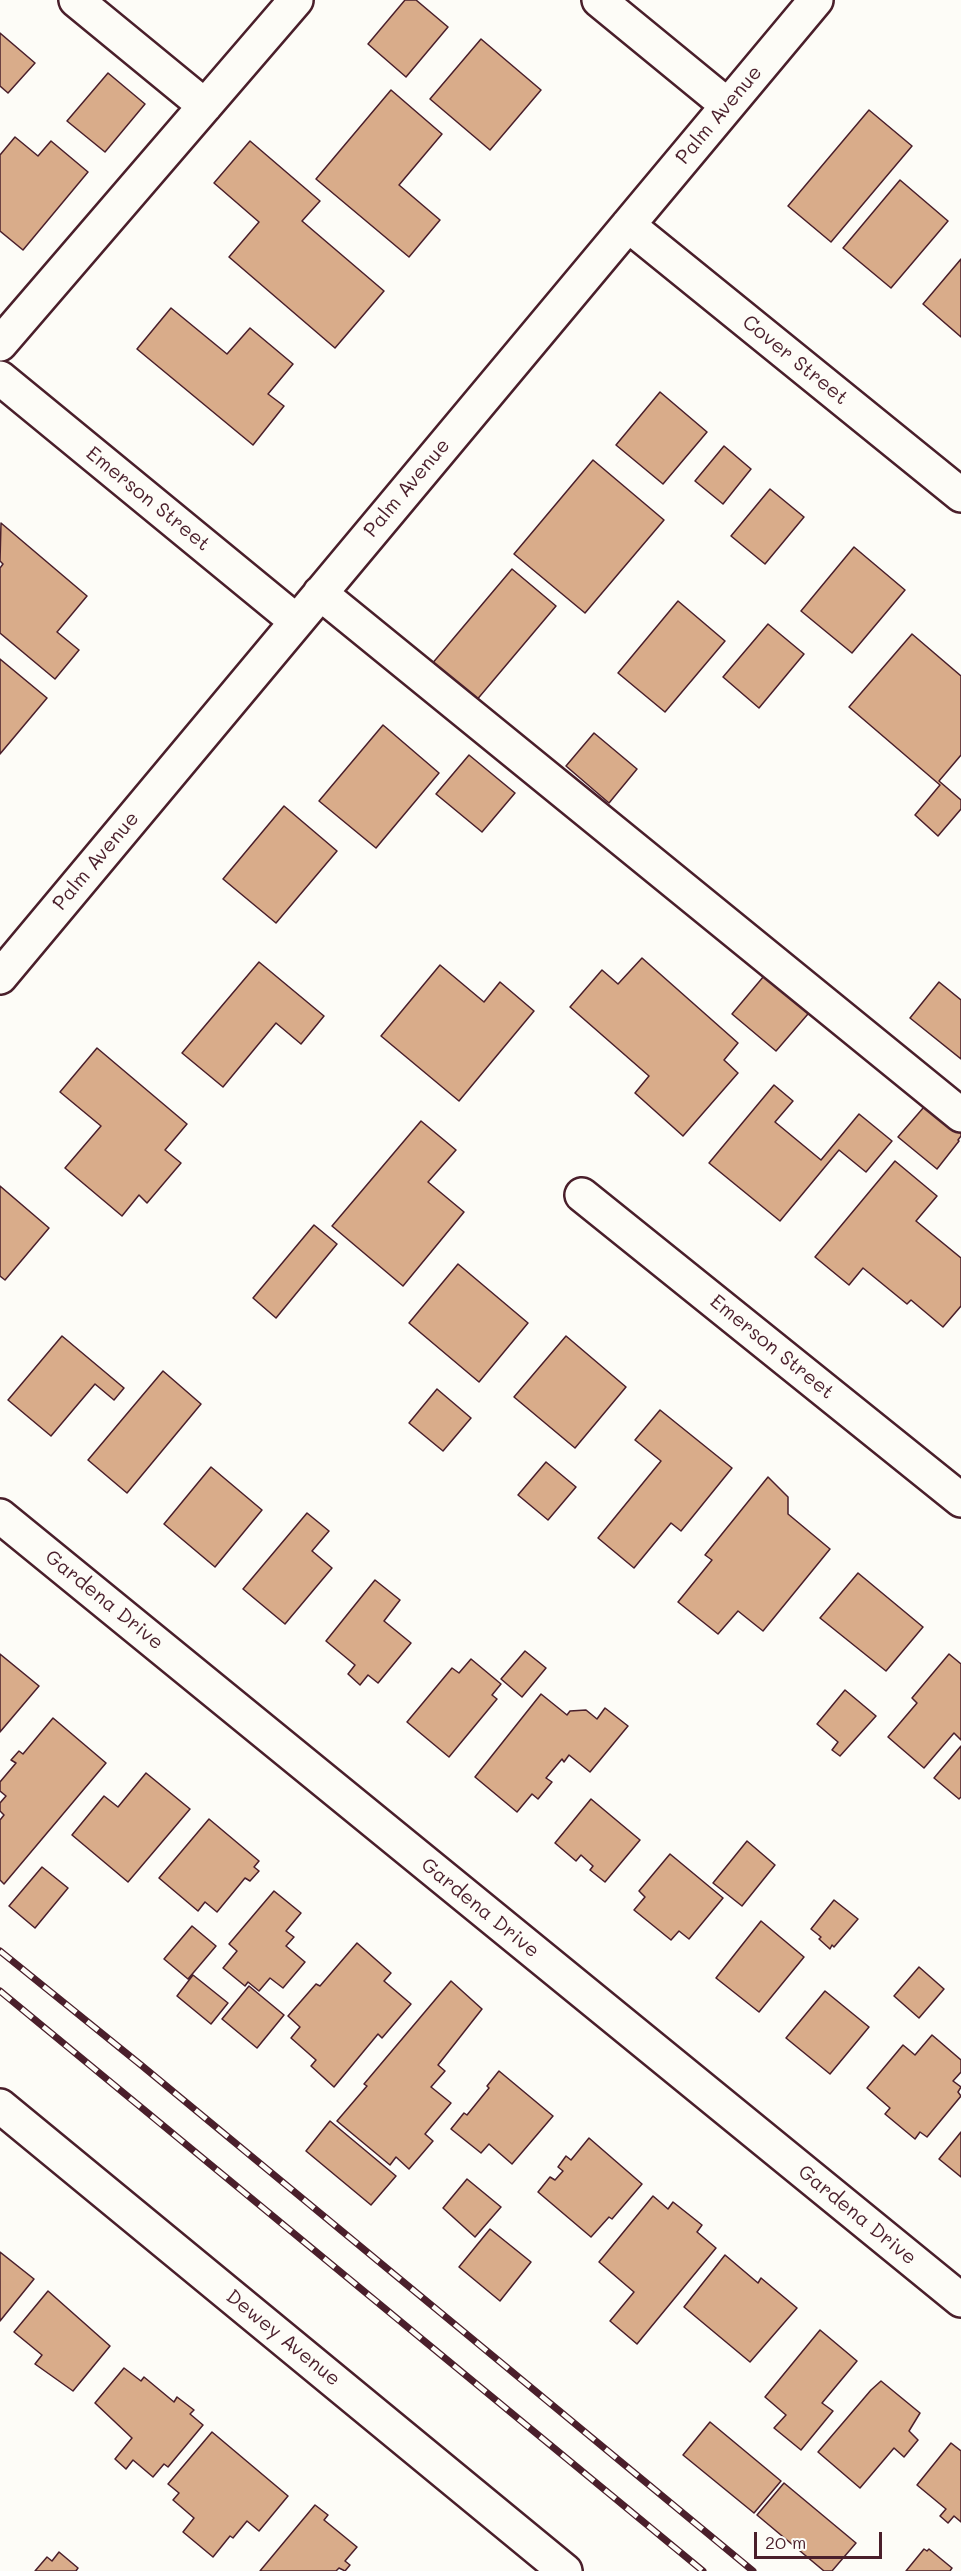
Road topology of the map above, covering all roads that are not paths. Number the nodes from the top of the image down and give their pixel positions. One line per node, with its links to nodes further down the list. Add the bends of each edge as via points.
1 (76, 0): 6 (street)
2 (296, 0): 6 (street)
3 (599, 0): 5 (street)
4 (816, 0): 5 (street, Palm Avenue)
5 (727, 105): 7 (street, Palm Avenue)
6 (205, 106): 8 (street)
7 (628, 225): 10 (street, Cover Street); 11 (street, Palm Avenue)
8 (0, 344)
9 (0, 378): 12 (street, Emerson Street)
10 (961, 495)
11 (320, 593): 12 (street, Palm Avenue); 14 (street)
12 (296, 621): 13 (street, Palm Avenue)
13 (0, 978)
14 (961, 1115)
15 (582, 1195): 16 (street, Emerson Street)
16 (961, 1500)
17 (0, 1515): 19 (street, Gardena Drive)
18 (0, 2106): 20 (street, Dewey Avenue)
19 (961, 2300)
20 (566, 2571)

